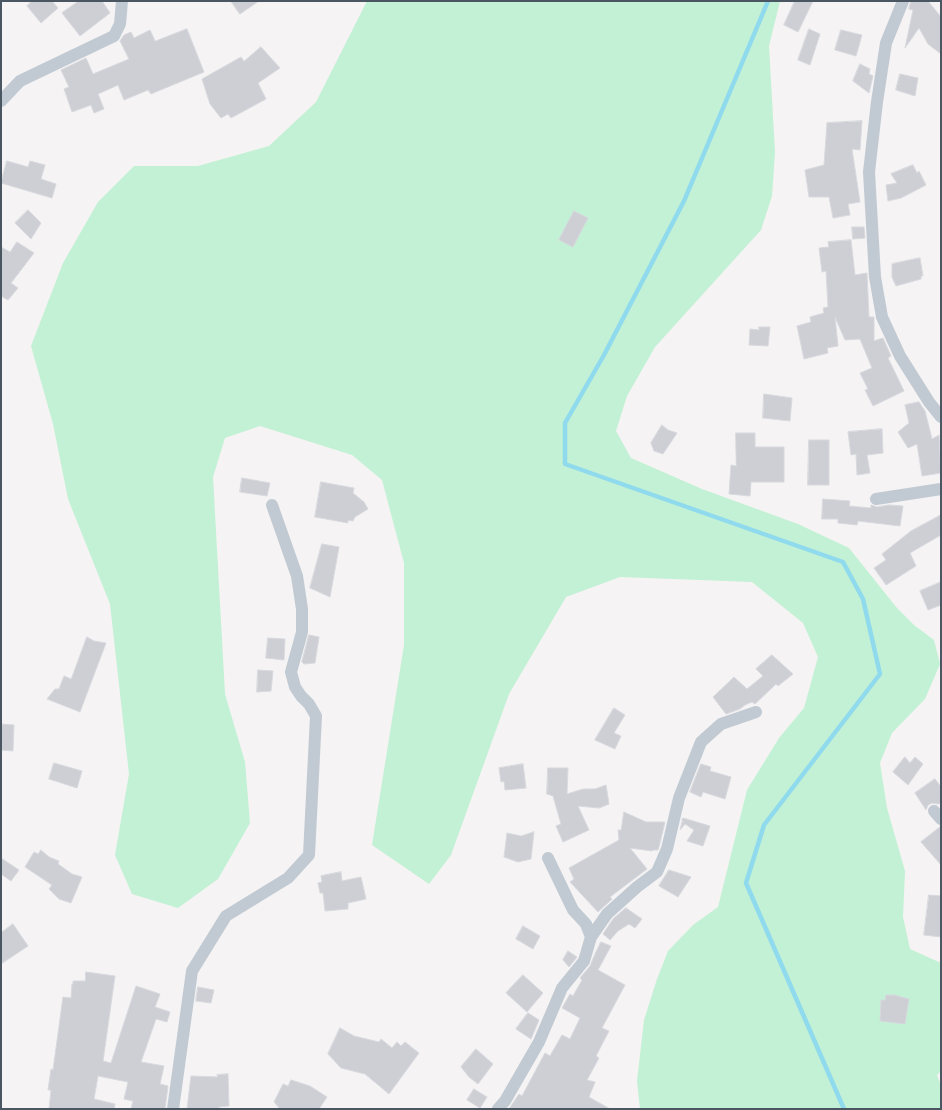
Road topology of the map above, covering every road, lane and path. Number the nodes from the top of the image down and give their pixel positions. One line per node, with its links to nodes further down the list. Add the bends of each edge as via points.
1 (122, 1): 3 (street, via 120,24 114,36 20,81)
2 (903, 1): 4 (street, via 886,43 869,172 875,277 882,317 900,356)
3 (1, 101)
4 (941, 417)
5 (941, 489): 6 (street)
6 (876, 499)
7 (272, 505): 11 (street, via 297,576 302,609 302,632 291,672 295,687 316,716 309,855 288,878 226,916 192,971)
8 (756, 712): 10 (street, via 720,724 701,742 685,780 667,849 657,872 607,914)
9 (548, 858): 10 (street, via 573,910 586,924)
10 (592, 937): 12 (street, via 584,961 562,988 539,1042)
11 (173, 1109)
12 (498, 1109)

